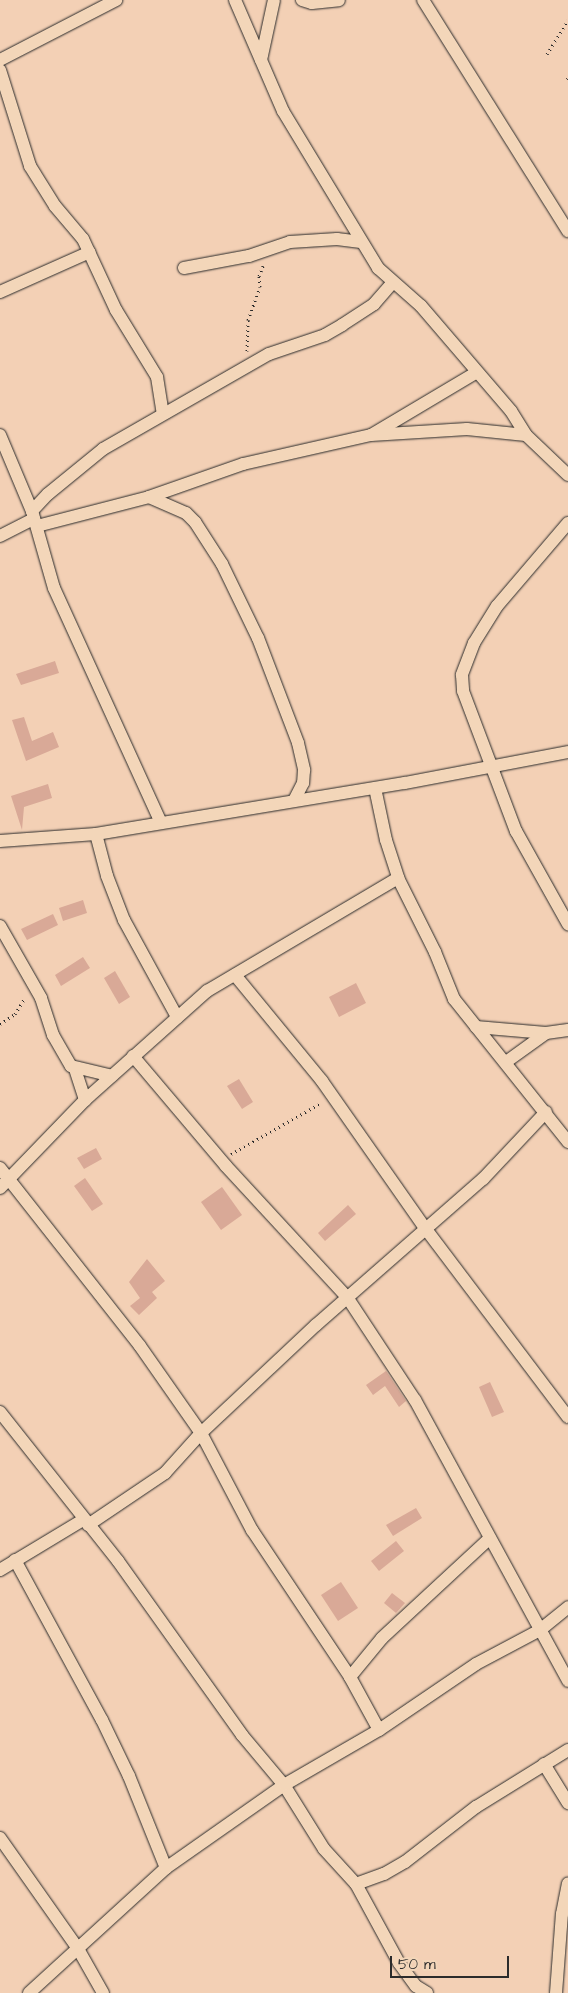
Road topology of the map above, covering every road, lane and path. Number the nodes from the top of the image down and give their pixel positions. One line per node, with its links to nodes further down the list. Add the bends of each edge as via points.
1 (116, 0): 9 (street)
2 (236, 0): 10 (street)
3 (274, 0): 10 (street)
4 (302, 0): 5 (street, via 312,3)
5 (339, 0)
6 (423, 0): 12 (street, via 456,58 547,194)
7 (568, 20): 8 (path)
8 (547, 54)
9 (0, 60)
10 (260, 60): 13 (street, via 283,111)
11 (0, 70): 15 (street, via 30,166 54,206 74,226)
12 (568, 232)
13 (361, 242): 14 (street, via 310,239); 17 (street)
14 (273, 248): 16 (street, via 221,263); 19 (path, via 260,271 260,287 248,320)
15 (90, 252): 18 (street); 21 (street, via 111,301 157,377)
16 (184, 268)
17 (392, 283): 19 (street, via 374,304 342,326); 20 (street, via 421,306)
18 (0, 292)
19 (247, 366): 21 (street)
20 (477, 372): 23 (street); 24 (street, via 512,410)
21 (163, 414): 27 (street, via 103,449 48,494)
22 (0, 435): 27 (street)
23 (371, 435): 24 (street, via 467,429); 26 (street, via 243,464)
24 (526, 435): 25 (street)
25 (568, 475)
26 (149, 498): 27 (street); 33 (street, via 186,513 196,522 222,564 258,638 298,743 304,770 303,783)
27 (35, 519): 29 (street); 34 (street, via 54,588)
28 (568, 523): 31 (street, via 497,606 474,643 462,676 463,692)
29 (0, 536)
30 (568, 752): 31 (street)
31 (493, 766): 32 (street); 38 (street, via 516,831)
32 (375, 788): 33 (street); 37 (street)
33 (294, 801): 34 (street)
34 (161, 823): 35 (street)
35 (96, 834): 36 (street); 42 (street, via 107,876 124,920)
36 (0, 841)
37 (398, 878): 40 (street); 44 (street, via 454,998)
38 (568, 924)
39 (0, 926): 41 (street)
40 (235, 975): 42 (street); 51 (street)
41 (29, 977): 43 (path, via 22,1005); 49 (street, via 41,998 53,1035)
42 (176, 1017): 47 (street)
43 (0, 1024)
44 (476, 1027): 46 (street); 48 (street)
45 (568, 1030): 46 (street)
46 (546, 1033): 48 (street)
47 (133, 1056): 50 (street); 55 (street)
48 (506, 1062): 53 (street)
49 (75, 1069): 50 (street); 52 (street)
50 (112, 1076): 52 (street)
51 (332, 1096): 55 (path, via 246,1148); 58 (street)
52 (85, 1100): 57 (street)
53 (546, 1112): 54 (street); 58 (street, via 482,1179)
54 (568, 1142)
55 (219, 1157): 59 (street)
56 (0, 1168): 57 (street)
57 (4, 1184): 62 (street, via 140,1346)
58 (425, 1228): 59 (street); 61 (street)
59 (347, 1297): 62 (street); 64 (street, via 415,1400)
60 (0, 1412): 63 (street)
61 (568, 1417)
62 (201, 1433): 63 (street, via 165,1472); 69 (street, via 252,1530)
63 (86, 1523): 65 (street); 74 (street, via 118,1561 242,1735)
64 (490, 1538): 68 (street); 69 (street, via 382,1638)
65 (15, 1560): 66 (street); 77 (street, via 102,1720 129,1776)
66 (0, 1570)
67 (568, 1607): 68 (street)
68 (540, 1630): 70 (street); 71 (street, via 476,1664)
69 (350, 1677): 71 (street)
70 (568, 1681)
71 (379, 1730): 74 (street)
72 (568, 1750): 73 (street)
73 (544, 1764): 75 (street); 78 (street, via 476,1807 405,1862)
74 (284, 1785): 77 (street); 78 (street, via 324,1850)
75 (568, 1803)
76 (0, 1838): 80 (street)
77 (166, 1868): 80 (street)
78 (356, 1884): 83 (street, via 399,1963 416,1986)
79 (568, 1884): 84 (street, via 562,1914)
80 (77, 1948): 81 (street); 82 (street)
81 (29, 1993)
82 (103, 1993)
83 (427, 1993)
84 (556, 1993)

